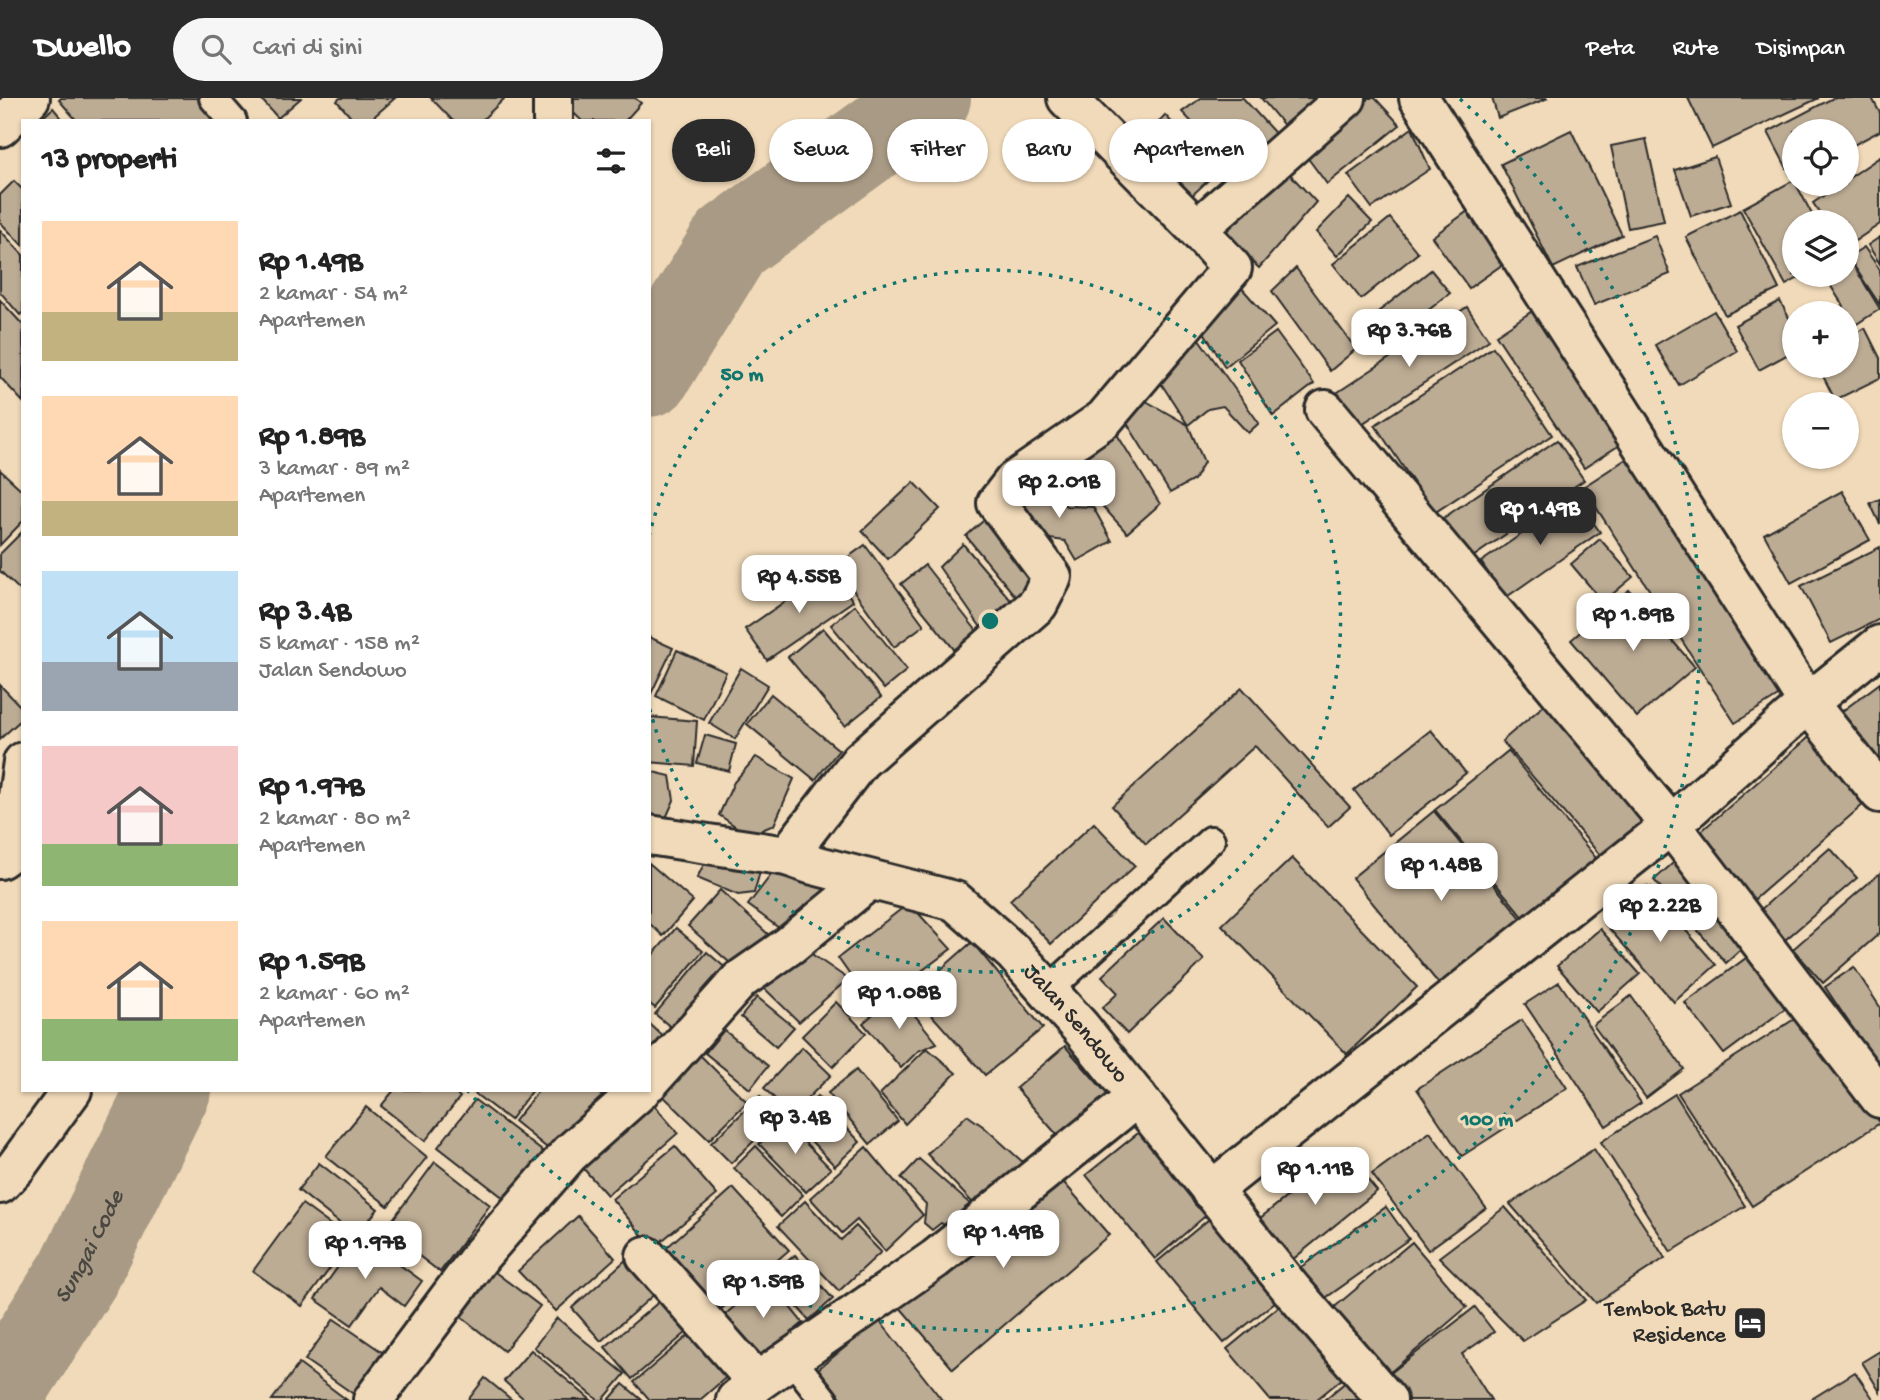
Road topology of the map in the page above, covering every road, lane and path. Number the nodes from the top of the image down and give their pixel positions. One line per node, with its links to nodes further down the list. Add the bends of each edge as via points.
1 (30, 98): 9 (street)
2 (213, 98): 7 (lane)
3 (553, 98): 8 (street)
4 (1067, 98): 10 (street)
5 (1346, 98): 10 (street)
6 (1419, 98): 13 (street)
7 (231, 119)
8 (553, 119)
9 (0, 127)
10 (1196, 229): 20 (street, via 1231,268 1104,419 1014,481 996,503 1052,577 1038,604 860,761)
11 (1325, 410): 16 (street)
12 (1880, 645): 13 (street)
13 (1808, 703): 15 (street); 16 (street)
14 (21, 771): 19 (street)
15 (1880, 793)
16 (1671, 825): 27 (street); 29 (street)
17 (651, 835): 20 (street, Jalan Sendowo)
18 (1211, 840): 22 (lane)
19 (3, 849)
20 (787, 856): 21 (street, Jalan Sendowo)
21 (869, 880): 22 (street, Jalan Sendowo, via 955,901 1014,953); 23 (street, via 740,980)
22 (1048, 991): 26 (street, Jalan Sendowo)
23 (651, 1080)
24 (71, 1092): 28 (street)
25 (639, 1092): 33 (street, via 569,1154 482,1254)
26 (1137, 1097): 29 (street, Jalan Sendowo); 31 (street, via 935,1259)
27 (1880, 1098)
28 (0, 1184)
29 (1211, 1191): 35 (street, Jalan Sendowo)
30 (646, 1256): 32 (street)
31 (791, 1358): 32 (street); 34 (lane)
32 (746, 1391)
33 (373, 1400)
34 (824, 1400)
35 (1387, 1400)

